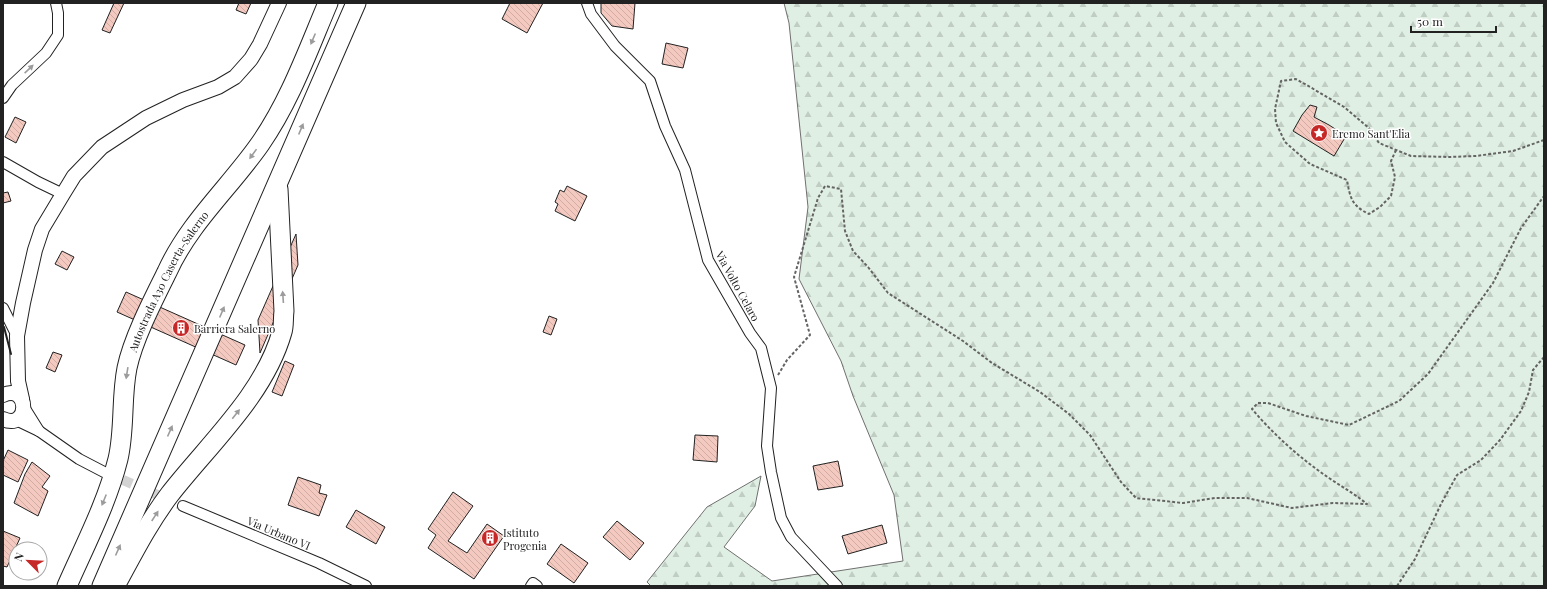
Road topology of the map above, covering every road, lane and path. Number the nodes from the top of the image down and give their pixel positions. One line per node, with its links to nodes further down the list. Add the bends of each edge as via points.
1 (56, 3): 6 (street, one-way to 1, via 12,85 46,53 58,35)
2 (279, 3): 11 (main road, via 260,44 235,77 146,118 102,147 74,176)
3 (328, 3): 24 (highway, Autostrada A30 Caserta-Salerno, one-way to 24, via 276,120 246,163 190,231 161,284 127,368 122,429 112,480)
4 (356, 3): 10 (highway, one-way to 4)
5 (587, 3): 17 (street, Via Volto Celaro, via 591,14 615,46 650,81 665,126 685,170 708,260 761,348)
6 (3, 98)
7 (1544, 140): 8 (path, via 1513,151 1476,156 1411,156)
8 (1396, 150): 8 (path, via 1379,143 1369,128 1344,107 1296,79 1281,80 1275,109 1276,123 1285,142 1310,164 1347,180 1350,198 1359,210 1369,214 1391,196 1395,177 1391,161)
9 (3, 162): 11 (street)
10 (277, 184): 25 (highway, one-way to 10); 26 (highway, one-way to 10, via 168,496 247,399 264,375 275,351 283,331 284,311)
11 (63, 194): 14 (main road, via 42,229 35,250)
12 (1544, 196): 17 (path, via 1521,228 1493,282 1428,374 1400,401 1350,424 1306,416 1268,403 1258,403 1252,409 1267,426 1308,462 1367,504 1334,503 1292,508 1248,498 1215,498 1183,503 1136,498 1121,482 1090,435 1069,414 1040,392 992,364 963,341 888,293 853,251 844,231 841,189 825,186 818,198 794,277 810,335 787,360)
13 (3, 308): 14 (street)
14 (17, 336): 16 (main road)
15 (1544, 357): 31 (path, via 1533,370 1529,392 1521,411 1500,440 1481,460 1457,475 1415,559)
16 (18, 381): 18 (main road); 19 (main road)
17 (770, 388): 30 (street, Via Volto Celaro, via 767,446 781,518 791,538)
18 (4, 394): 19 (main road, via 15,394)
19 (23, 403): 20 (main road, via 22,415); 21 (street)
20 (8, 422): 21 (street)
21 (39, 431): 22 (street, via 79,459)
22 (104, 472)
23 (183, 506): 27 (street, Via Urbano VI, via 319,563)
24 (67, 586)
25 (102, 586)
26 (115, 586)
27 (366, 586)
28 (531, 586): 29 (street, via 533,583)
29 (537, 586)
30 (837, 586)
31 (1397, 586)

